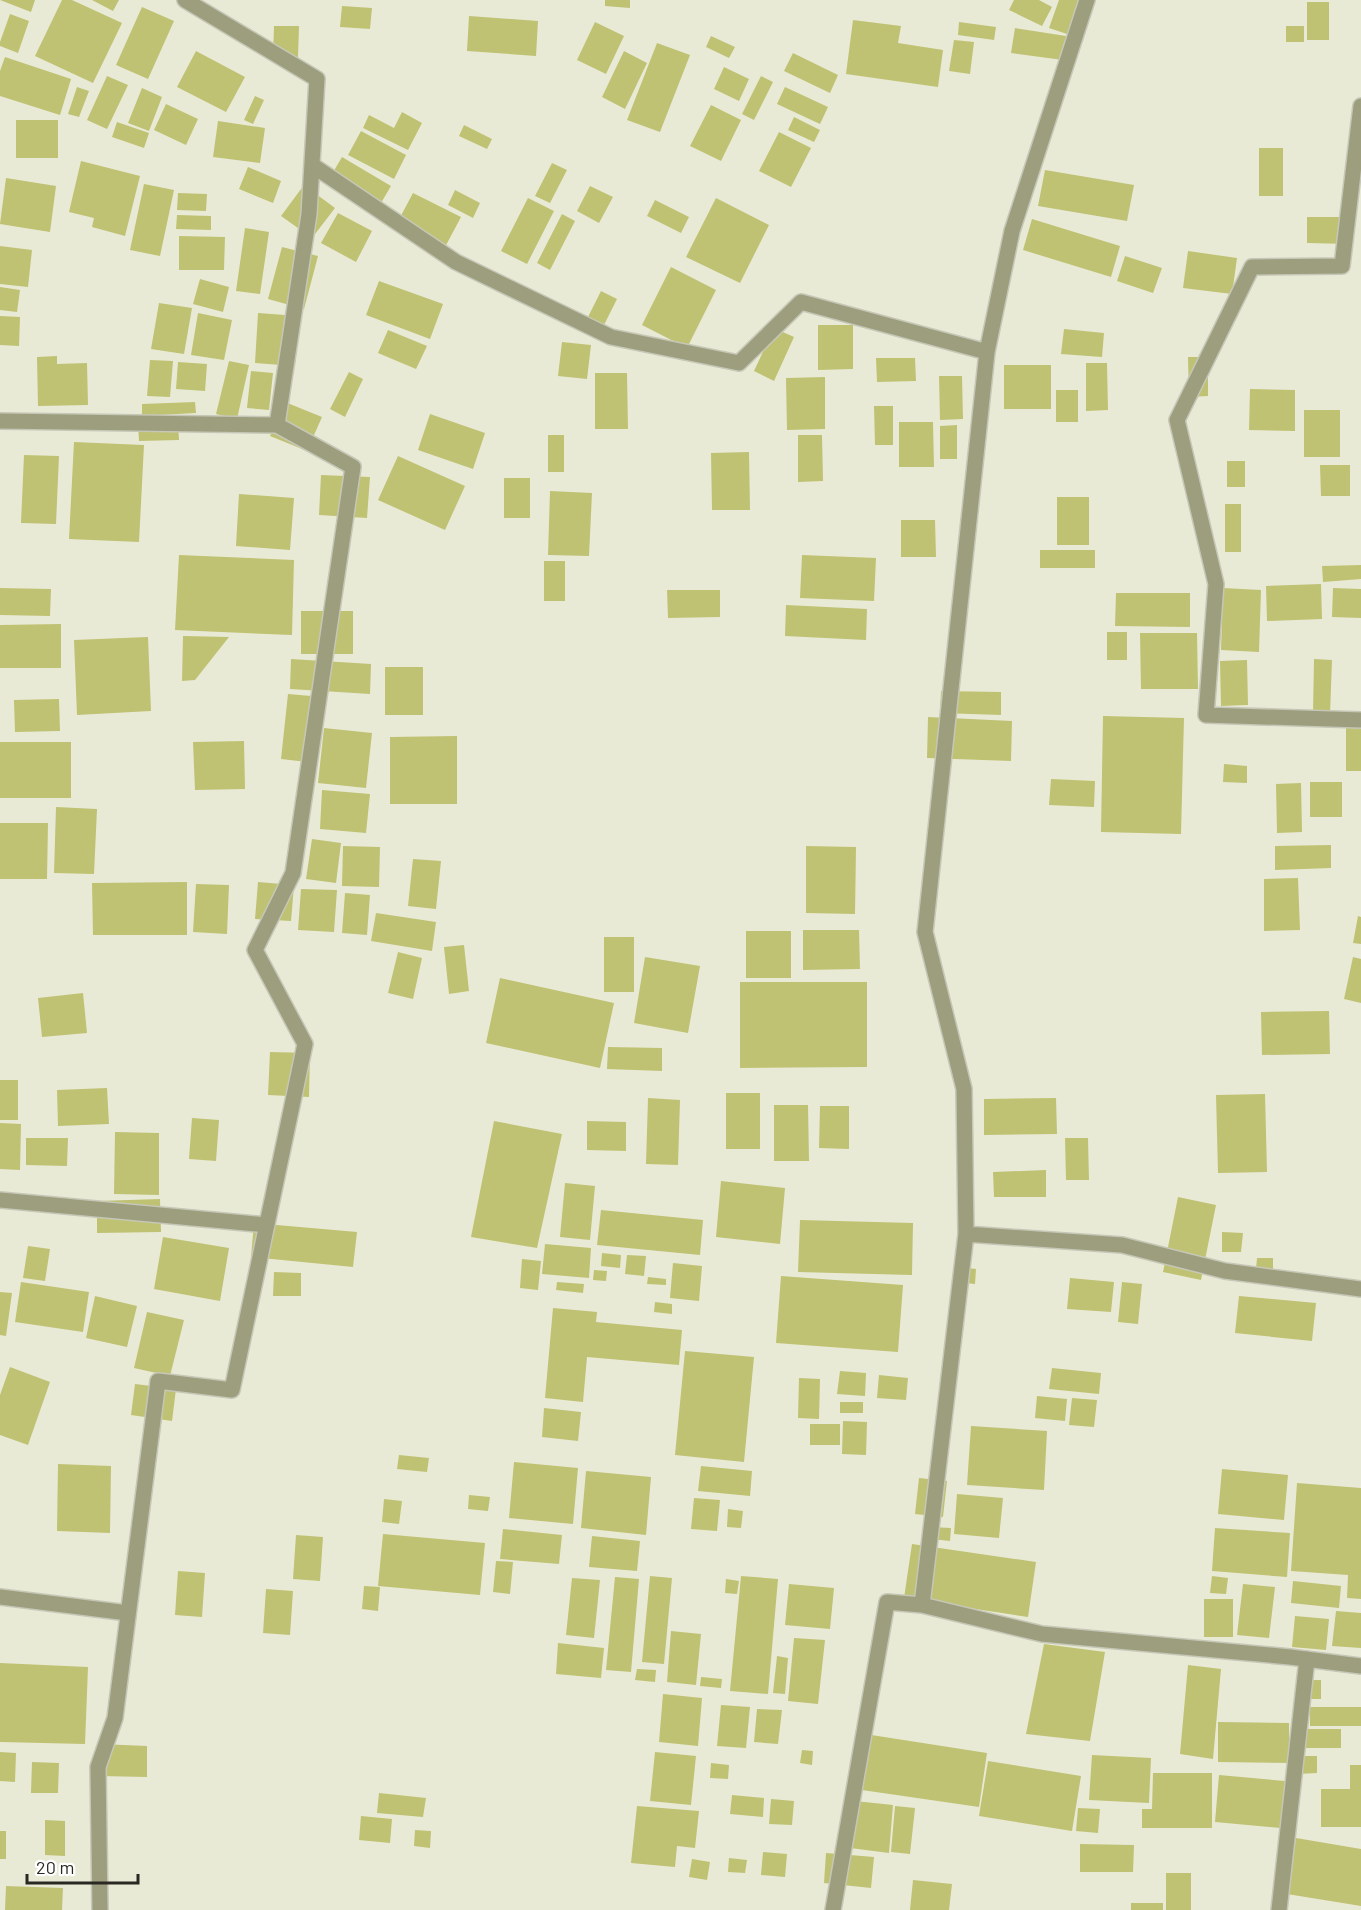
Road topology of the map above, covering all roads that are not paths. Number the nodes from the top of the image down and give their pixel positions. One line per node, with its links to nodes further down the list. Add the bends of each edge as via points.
1 (185, 0): 4 (street, via 317,79)
2 (1087, 0): 5 (street, via 1012,231)
3 (1361, 106): 8 (street, via 1342,266 1252,267 1177,420 1216,584 1206,715)
4 (312, 165): 5 (street, via 456,262 611,337 739,363 801,302); 7 (street, via 309,214)
5 (987, 352): 11 (street, via 925,932 964,1089)
6 (0, 421): 7 (street)
7 (277, 425): 10 (street, via 353,467 293,873 255,950 305,1044)
8 (1361, 720)
9 (0, 1200): 10 (street)
10 (267, 1225): 15 (street, via 232,1390 158,1381)
11 (966, 1234): 12 (street, via 1122,1245 1225,1271); 14 (street)
12 (1361, 1288)
13 (0, 1597): 15 (street)
14 (922, 1605): 16 (street, via 1042,1634); 19 (street, via 887,1602)
15 (128, 1613): 18 (street, via 115,1718 98,1767)
16 (1307, 1659): 17 (street); 20 (street)
17 (1361, 1666)
18 (100, 1910)
19 (832, 1910)
20 (1279, 1910)

